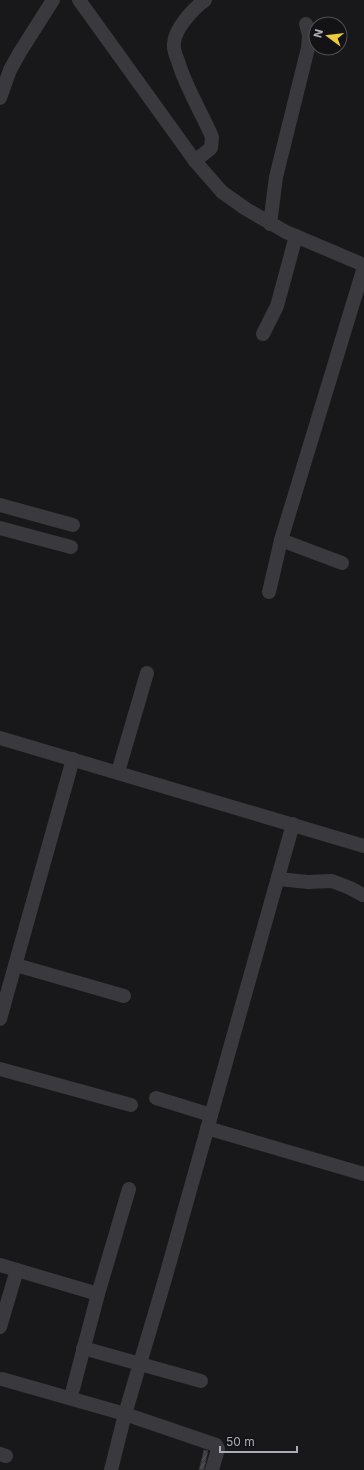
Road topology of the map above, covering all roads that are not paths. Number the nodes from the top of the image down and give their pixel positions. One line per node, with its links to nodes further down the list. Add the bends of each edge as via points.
1 (54, 0): 5 (street, via 10,70)
2 (79, 0): 6 (street)
3 (205, 0): 6 (street, via 178,30 174,44 181,71 212,136 211,148)
4 (306, 24): 7 (street, via 309,35 308,48 276,177)
5 (0, 98)
6 (195, 161): 7 (street, via 222,192)
7 (270, 224): 8 (street)
8 (296, 236): 9 (street); 10 (street, via 277,306)
9 (364, 266): 14 (street)
10 (263, 334)
11 (0, 505): 12 (street)
12 (72, 525)
13 (0, 528): 15 (street)
14 (281, 540): 16 (street); 17 (street)
15 (71, 547)
16 (342, 563)
17 (269, 592)
18 (147, 673): 21 (street)
19 (0, 738): 20 (street)
20 (73, 759): 21 (street); 26 (street)
21 (118, 772): 22 (street)
22 (293, 824): 23 (street); 24 (street)
23 (364, 846)
24 (278, 879): 25 (street, via 332,881); 32 (street)
25 (362, 895)
26 (16, 965): 27 (street); 28 (street)
27 (124, 996)
28 (1, 1014)
29 (0, 1069): 31 (street)
30 (156, 1098): 32 (street)
31 (131, 1105)
32 (209, 1122): 33 (street); 40 (street)
33 (364, 1174)
34 (129, 1189): 37 (street)
35 (0, 1265): 36 (street)
36 (17, 1270): 37 (street); 38 (street)
37 (98, 1294): 39 (street)
38 (0, 1327)
39 (83, 1348): 40 (street); 43 (street)
40 (140, 1364): 42 (street); 44 (street)
41 (2, 1379): 44 (street)
42 (201, 1381)
43 (73, 1389)
44 (125, 1414): 45 (street); 46 (street, via 216,1445 218,1449)
45 (111, 1470)
46 (212, 1470)

